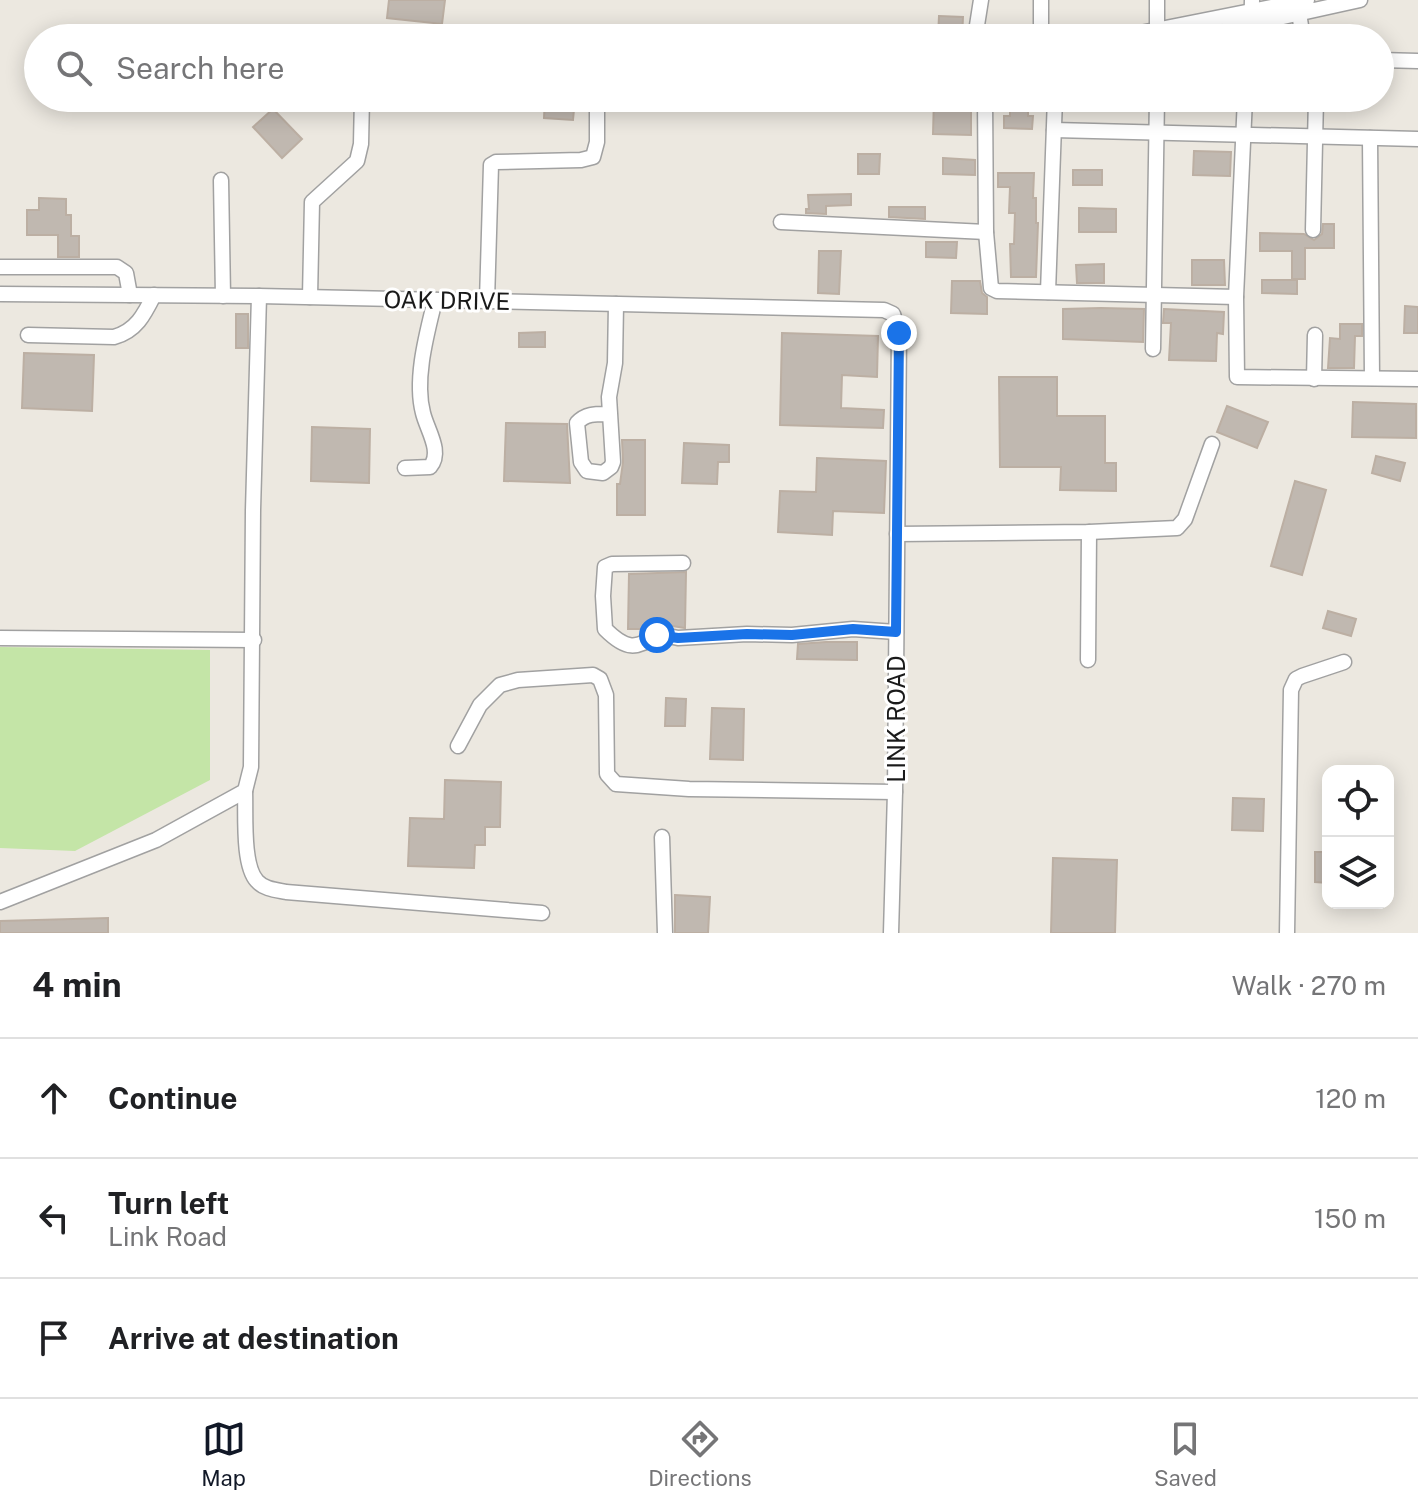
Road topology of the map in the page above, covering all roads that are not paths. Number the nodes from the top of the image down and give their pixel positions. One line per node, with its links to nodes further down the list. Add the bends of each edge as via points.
1 (981, 0): 7 (street)
2 (1041, 0): 8 (street)
3 (1157, 0): 9 (street)
4 (1360, 0): 5 (street)
5 (1301, 5): 6 (street)
6 (1252, 19): 10 (street)
7 (977, 24)
8 (1041, 24)
9 (1158, 24)
10 (1221, 24)
11 (1394, 60): 12 (street)
12 (1418, 61)
13 (362, 112): 38 (street, via 357,161 312,202)
14 (597, 112): 41 (street, via 593,157 491,165)
15 (985, 112): 29 (street)
16 (1055, 112): 20 (street)
17 (1157, 112): 21 (street)
18 (1244, 112): 22 (street)
19 (1316, 112): 23 (street)
20 (1054, 130): 21 (street); 31 (street)
21 (1158, 132): 22 (street); 35 (street)
22 (1242, 134): 23 (street); 39 (street)
23 (1316, 137): 24 (street); 28 (street)
24 (1370, 138): 25 (street); 47 (street)
25 (1418, 139)
26 (221, 180): 36 (street)
27 (781, 222): 29 (street)
28 (1313, 230)
29 (986, 232): 31 (street, via 991,288)
30 (0, 267): 33 (street, via 117,267 126,273)
31 (1048, 292): 35 (street)
32 (0, 294): 33 (street, OAK DRIVE)
33 (130, 295): 34 (street, OAK DRIVE)
34 (154, 295): 36 (street, OAK DRIVE); 44 (street, via 138,325 123,335)
35 (1154, 295): 39 (street); 46 (street)
36 (223, 296): 37 (street, OAK DRIVE)
37 (259, 296): 38 (street, OAK DRIVE); 58 (street)
38 (310, 297): 40 (street, OAK DRIVE)
39 (1236, 297): 48 (street, via 1237,377)
40 (435, 300): 41 (street, OAK DRIVE); 52 (street, via 423,352 421,404 435,457 430,467)
41 (487, 301): 42 (street, OAK DRIVE)
42 (616, 304): 43 (street, OAK DRIVE); 50 (street)
43 (893, 314): 54 (street, LINK ROAD, via 899,333)
44 (28, 335)
45 (1315, 335): 48 (street)
46 (1153, 349)
47 (1372, 378): 48 (street); 49 (street)
48 (1314, 379)
49 (1418, 379)
50 (610, 414)
51 (1212, 444): 53 (street, via 1177,528)
52 (405, 468)
53 (1089, 532): 54 (street); 59 (street)
54 (897, 534): 56 (street, LINK ROAD)
55 (683, 563): 56 (street, via 605,567 605,629 633,646 645,645 659,634 678,638 853,629)
56 (896, 632): 63 (street, LINK ROAD)
57 (0, 638): 58 (street)
58 (254, 640): 62 (street, via 251,767)
59 (1088, 660)
60 (1344, 662): 69 (street, via 1296,679 1291,690)
61 (458, 746): 63 (street, via 480,705 500,685 593,675 606,695 607,774 616,784)
62 (245, 791): 65 (street, via 156,840); 66 (street, via 251,870 265,888)
63 (895, 792): 68 (street, LINK ROAD)
64 (662, 837): 67 (street)
65 (0, 902)
66 (542, 913)
67 (665, 933)
68 (891, 933)
69 (1287, 933)

